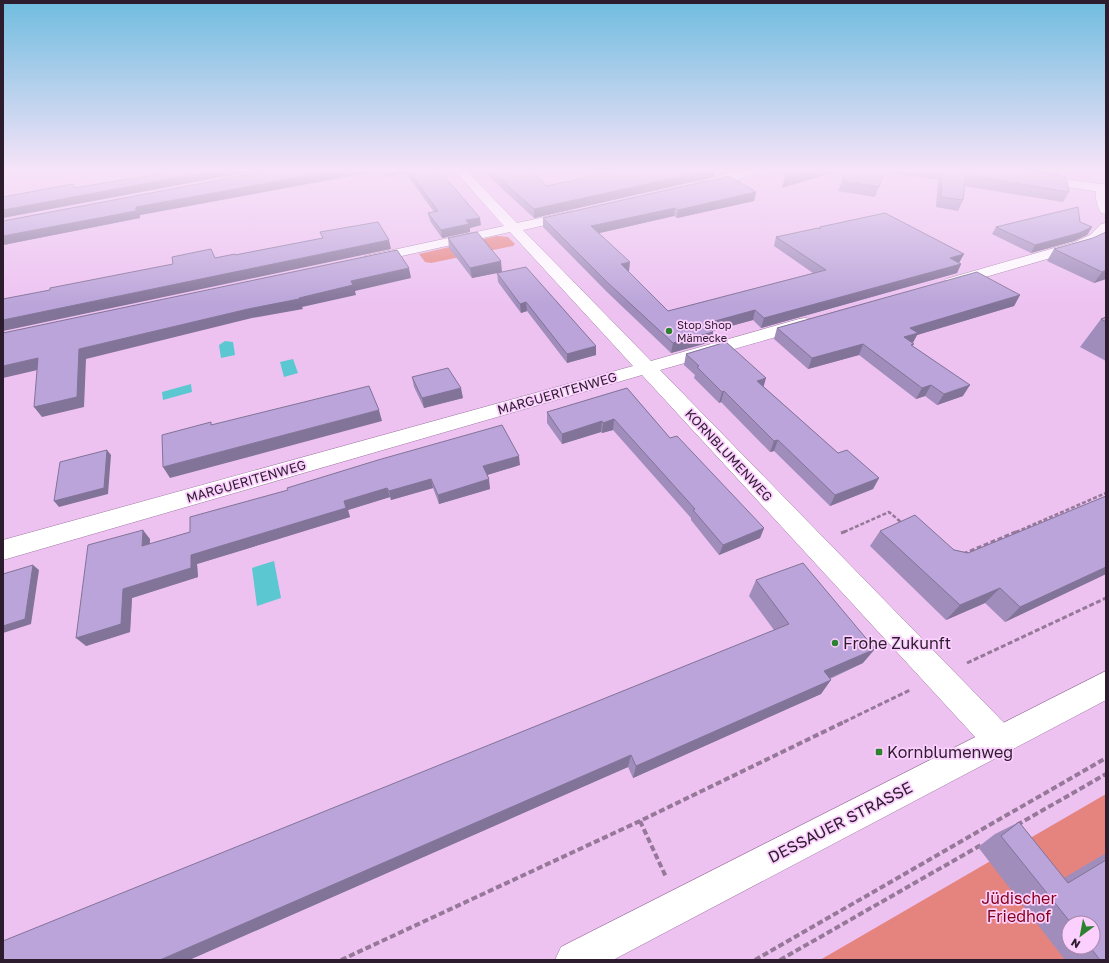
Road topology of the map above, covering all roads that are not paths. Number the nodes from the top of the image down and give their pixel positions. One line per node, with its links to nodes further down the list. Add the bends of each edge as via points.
1 (502, 215): 4 (street, KORNBLUMENWEG)
2 (574, 215): 4 (street)
3 (1106, 227): 6 (street, via 1094,239 1080,245)
4 (514, 228): 5 (street); 8 (street, KORNBLUMENWEG)
5 (357, 262)
6 (935, 286)
7 (819, 319): 8 (street, MARGUERITENWEG)
8 (647, 367): 9 (street, MARGUERITENWEG); 11 (street, KORNBLUMENWEG)
9 (3, 550)
10 (1106, 685): 11 (street, DESSAUER STRASSE)
11 (999, 740): 12 (street, DESSAUER STRASSE)
12 (574, 960)

